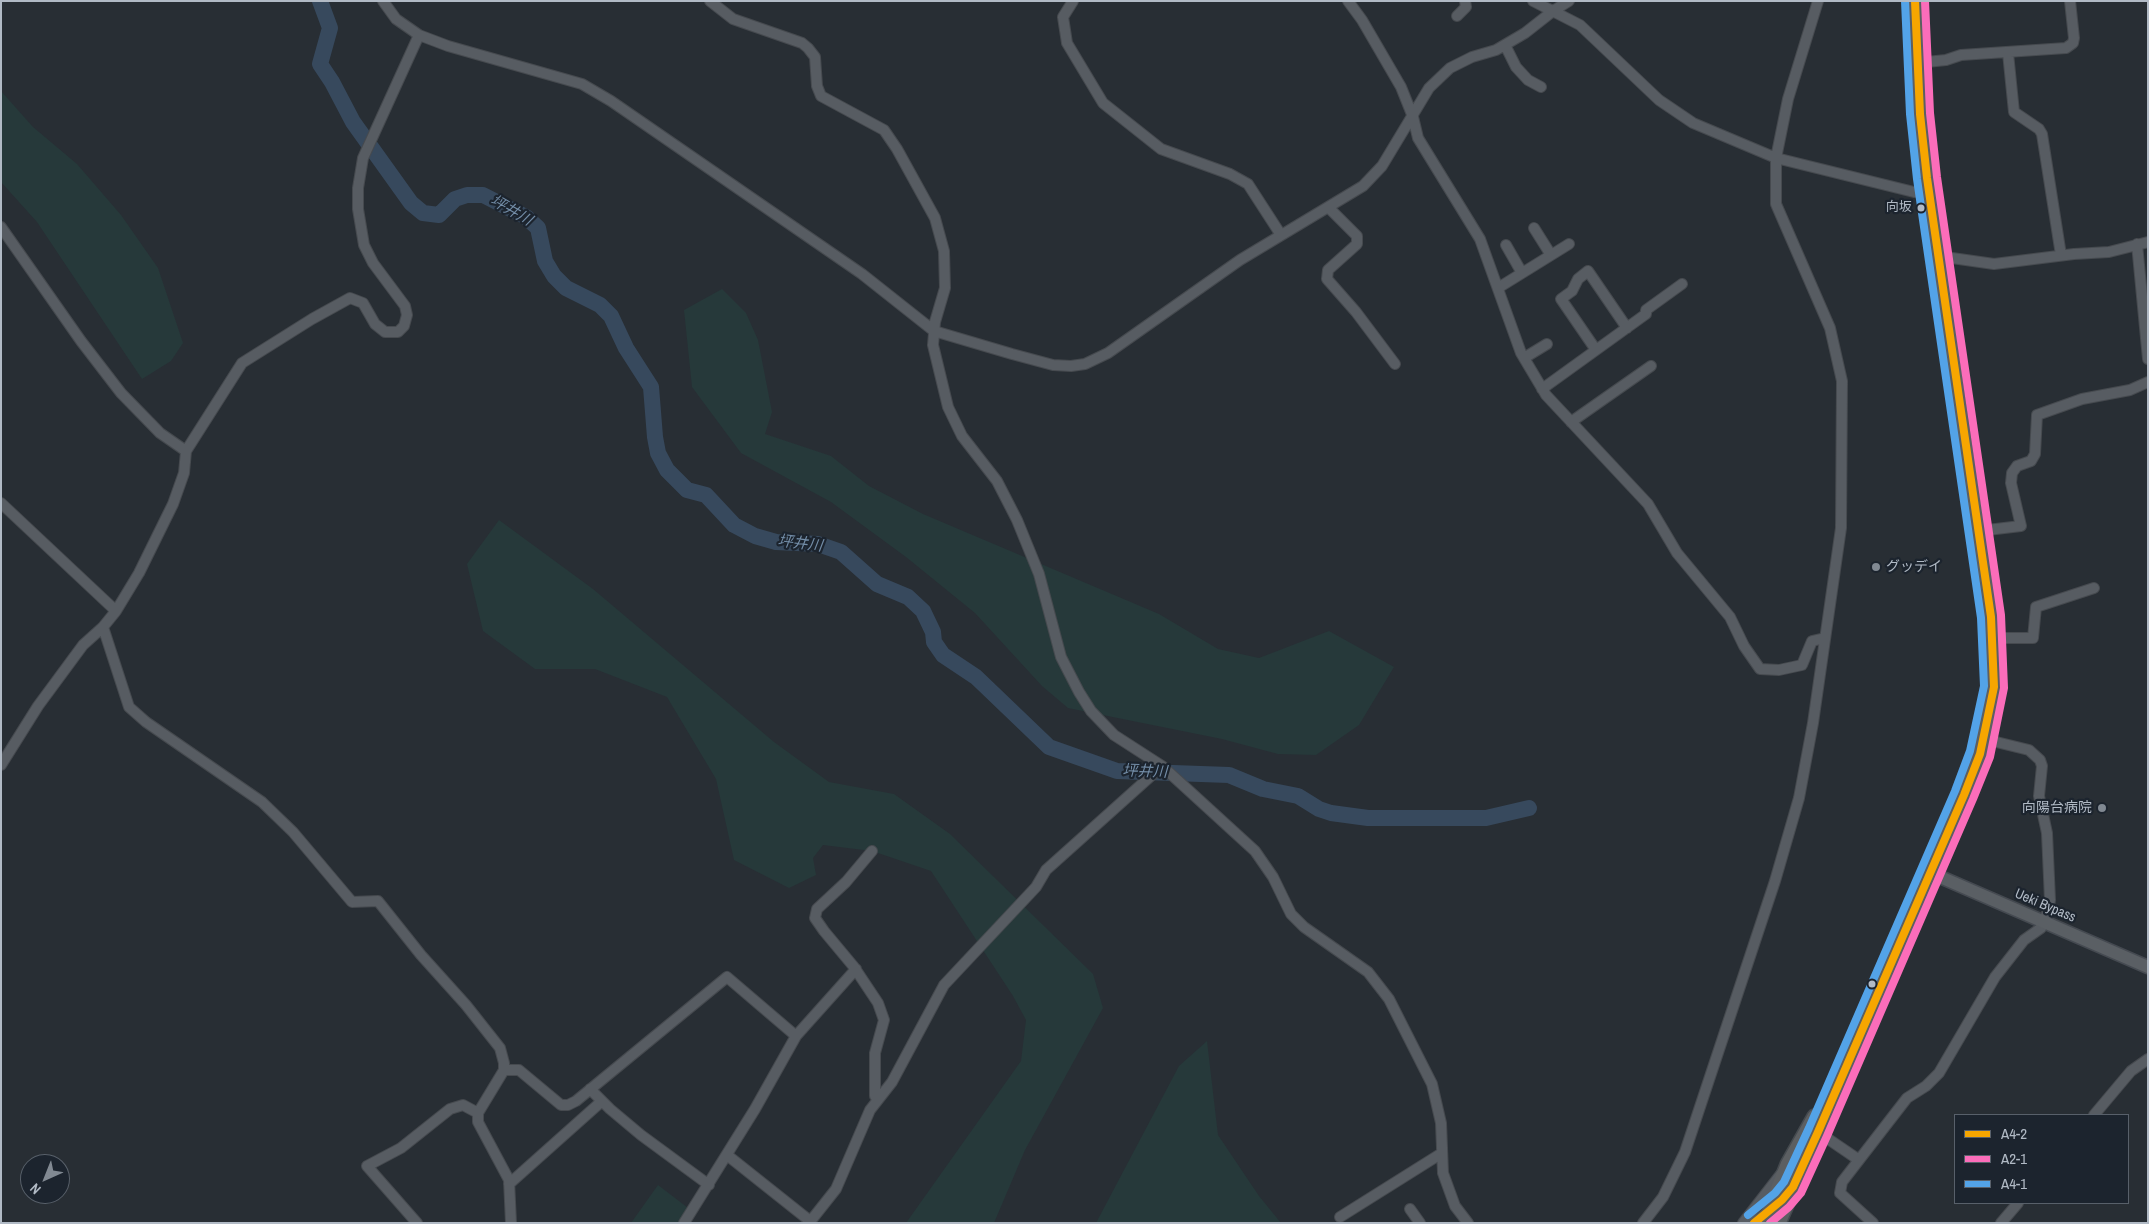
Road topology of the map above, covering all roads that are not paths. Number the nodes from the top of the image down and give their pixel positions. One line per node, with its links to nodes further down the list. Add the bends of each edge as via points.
1 (383, 1): 13 (street, via 405,28)
2 (710, 1): 35 (street, via 733,19 802,43 815,57 821,96 877,126 889,136 921,190 942,239 946,283)
3 (1073, 1): 24 (street, via 1063,17 1067,43 1103,103 1161,149 1230,174 1248,184)
4 (1348, 1): 18 (street, via 1401,88)
5 (1464, 1): 12 (street, via 1466,7)
6 (1533, 1): 11 (street)
7 (1569, 1): 11 (street)
8 (1818, 1): 19 (street, via 1788,99)
9 (1914, 1): 16 (highway)
10 (2070, 1): 15 (street, via 2074,38 2070,46 2059,50)
11 (1553, 11): 14 (street); 19 (street, via 1580,25 1659,100 1692,123)
12 (1457, 16)
13 (419, 35): 35 (street, via 582,84 862,274); 45 (street, via 364,158 358,188 360,229 368,255 405,306 404,326 398,332 384,332 375,324 363,303 346,299 242,363)
14 (1505, 45): 17 (street, via 1516,67 1528,80); 18 (street, via 1450,68 1429,88)
15 (2008, 53): 16 (street, via 1961,55); 29 (street, via 2014,112 2042,134)
16 (1917, 63): 20 (highway)
17 (1541, 87)
18 (1413, 117): 21 (street, via 1382,166 1363,186); 33 (street, via 1418,138 1480,239)
19 (1776, 158): 20 (street, via 1914,192); 51 (street, via 1776,204 1830,328 1842,381 1841,528)
20 (1929, 192): 30 (highway)
21 (1329, 208): 24 (street); 40 (street, via 1357,236 1357,244 1328,270 1327,278)
22 (1, 227): 45 (street, via 121,394 160,433)
23 (1534, 228): 28 (street)
24 (1281, 235): 35 (street, via 1240,260 1120,346 1085,364 1053,365)
25 (2142, 243): 29 (street, via 2109,252); 39 (street)
26 (1569, 244): 28 (street)
27 (1506, 246): 31 (street)
28 (1551, 255): 31 (street)
29 (2061, 255): 30 (street, via 1994,264)
30 (1938, 256): 47 (highway)
31 (1522, 273): 33 (street)
32 (1682, 284): 34 (street)
33 (1498, 288): 38 (street)
34 (1627, 328): 37 (street); 37 (street, via 1588,271 1561,299)
35 (934, 331): 55 (street, via 935,356 948,407 962,436 996,482 1017,520 1039,574 1061,658 1091,711 1114,735)
36 (1547, 344): 38 (street)
37 (1596, 350): 43 (street)
38 (1524, 358): 43 (street)
39 (2148, 359)
40 (1395, 364)
41 (1650, 366): 44 (street)
42 (2148, 382): 47 (street, via 2130,390 2082,399 2037,415 2035,454 2031,461 2018,466 2012,473 2011,483 2021,526)
43 (1542, 389): 44 (street)
44 (1571, 422): 51 (street, via 1648,504 1677,553 1730,617 1760,670 1779,670 1802,664 1812,640)
45 (186, 451): 49 (street, via 184,473 173,504)
46 (1, 503): 49 (street)
47 (1979, 531): 52 (highway)
48 (2094, 588): 52 (street, via 2036,607 2033,638)
49 (116, 611): 50 (street)
50 (103, 627): 54 (street, via 83,646 38,706); 64 (street, via 129,707 262,802 293,832 352,902 378,901 500,1048)
51 (1825, 638): 88 (street, via 1799,798 1775,881 1686,1152 1663,1197)
52 (1993, 638): 53 (highway, via 1994,687)
53 (1984, 739): 57 (highway); 58 (street, via 2029,750 2036,754 2042,766 2039,790 2047,833 2050,900)
54 (1, 765)
55 (1162, 766): 66 (street, via 1046,870 1036,887 955,972 944,986 892,1082); 71 (street, via 1255,851 1273,876 1291,914 1304,927 1368,972 1389,999 1432,1084 1441,1123)
56 (872, 851): 60 (street, via 815,912 824,932)
57 (1931, 873): 58 (main road, Ueki Bypass); 62 (highway)
58 (2044, 922): 59 (main road, Ueki Bypass); 73 (street, via 2024,940 1995,977 1939,1073 1907,1098)
59 (2148, 967)
60 (856, 970): 61 (street); 66 (street, via 878,1003 884,1020 875,1053 875,1096)
61 (796, 1036): 65 (street, via 727,977); 72 (street)
62 (1849, 1059): 70 (highway); 74 (highway)
63 (2148, 1059): 69 (street, via 2131,1071)
64 (504, 1070): 65 (street, via 519,1070 561,1105 576,1101); 68 (street)
65 (590, 1089): 67 (street)
66 (878, 1100): 82 (street, via 870,1110 838,1184)
67 (602, 1101): 75 (street); 76 (street, via 641,1135)
68 (478, 1113): 75 (street, via 484,1137); 83 (street, via 463,1105 450,1109 401,1148 367,1166)
69 (2095, 1114)
70 (1818, 1132): 73 (street); 77 (highway)
71 (1442, 1153): 81 (street); 87 (street, via 1443,1173 1452,1198)
72 (727, 1155): 76 (street); 82 (street)
73 (1859, 1160): 92 (street, via 1842,1182 1840,1193)
74 (1788, 1165): 80 (highway); 89 (street)
75 (509, 1184): 84 (street)
76 (709, 1185): 85 (street)
77 (1793, 1187): 80 (street); 91 (highway)
78 (2017, 1204): 93 (street)
79 (1410, 1209): 86 (street)
80 (1767, 1216): 90 (street)
81 (1340, 1217)
82 (809, 1222)
83 (417, 1223)
84 (511, 1223)
85 (684, 1223)
86 (1420, 1223)
87 (1468, 1223)
88 (1643, 1223)
89 (1743, 1223)
90 (1754, 1223)
91 (1778, 1223)
92 (1873, 1223)
93 (2001, 1223)

